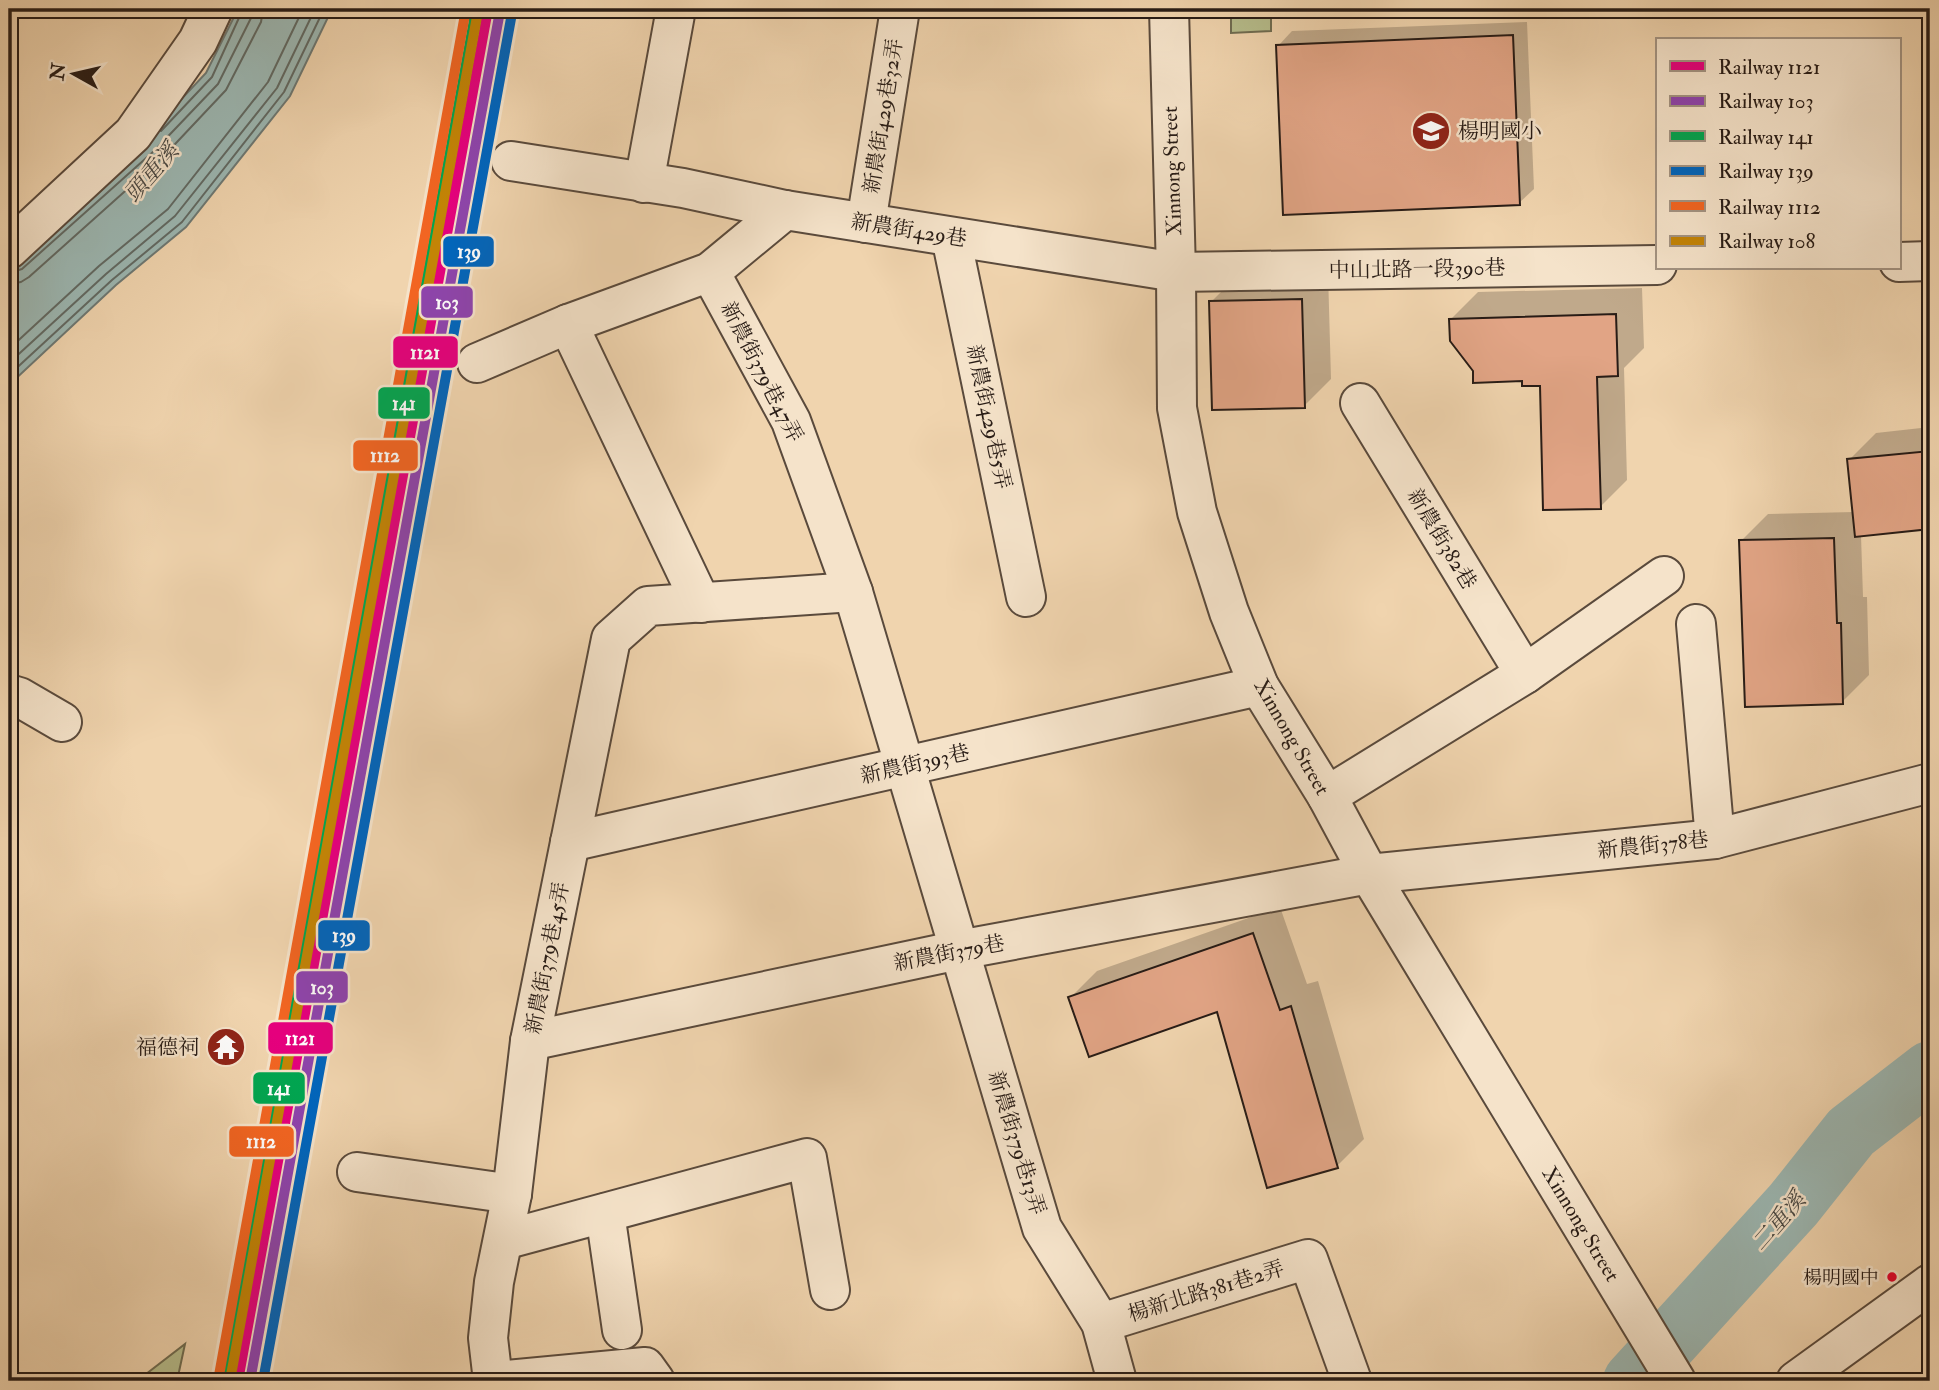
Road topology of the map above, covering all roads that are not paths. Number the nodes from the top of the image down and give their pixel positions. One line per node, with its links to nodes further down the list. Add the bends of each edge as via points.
1 (213, 9): 10 (street, via 198,41 133,134)
2 (677, 9): 6 (street)
3 (900, 9): 8 (street, 新農街429巷32弄)
4 (1169, 9): 15 (street, Xinnong Street)
5 (511, 161): 6 (street, 新農街429巷)
6 (644, 183): 7 (street, 新農街429巷)
7 (785, 210): 8 (street, 新農街429巷); 14 (street)
8 (866, 223): 9 (street, 新農街429巷)
9 (951, 237): 15 (street, 新農街429巷); 21 (street, 新農街429巷5弄)
10 (9, 249)
11 (1930, 261): 12 (street)
12 (1900, 262)
13 (1656, 265): 15 (street, 中山北路一段390巷)
14 (710, 272): 16 (street); 20 (street, 新農街379巷47弄, via 791,421)
15 (1176, 272): 25 (street, Xinnong Street, via 1177,408 1197,512 1229,612)
16 (568, 324): 17 (street); 22 (street)
17 (477, 363)
18 (1360, 403): 24 (street, 新農街382巷)
19 (1664, 576): 24 (street)
20 (853, 592): 22 (street, 新農街379巷45弄); 28 (street, 新農街379巷47弄)
21 (1026, 597)
22 (701, 603): 32 (street, 新農街379巷45弄, via 649,606 611,639)
23 (1696, 624): 31 (street)
24 (1525, 674): 30 (street)
25 (1259, 685): 28 (street, 新農街393巷); 30 (street, Xinnong Street)
26 (9, 694): 27 (street)
27 (62, 722)
28 (904, 766): 32 (street, 新農街393巷); 34 (street, 新農街379巷13弄)
29 (1930, 783): 31 (street, 新農街378巷)
30 (1327, 796): 33 (street, Xinnong Street)
31 (1715, 839): 33 (street, 新農街378巷)
32 (570, 842): 35 (street, 新農街379巷45弄)
33 (1369, 874): 34 (street, 新農街379巷); 48 (street, Xinnong Street)
34 (959, 950): 35 (street, 新農街379巷); 42 (street, 新農街379巷13弄, via 1042,1228)
35 (530, 1041): 37 (street, 新農街379巷45弄)
36 (357, 1172): 37 (street)
37 (512, 1194): 39 (street, 新農街379巷45弄)
38 (606, 1213): 39 (street); 41 (street, via 807,1158); 43 (street)
39 (504, 1240): 44 (street, 新農街379巷45弄, via 488,1338)
40 (1930, 1284): 49 (street)
41 (830, 1290)
42 (1101, 1323): 46 (street, 新農街379巷13弄); 47 (street, 楊新北路381巷2弄, via 1308,1259)
43 (622, 1330)
44 (507, 1381): 45 (street, 新農街379巷45弄, via 645,1367)
45 (655, 1381)
46 (1116, 1381)
47 (1352, 1381)
48 (1676, 1381)
49 (1796, 1381)

